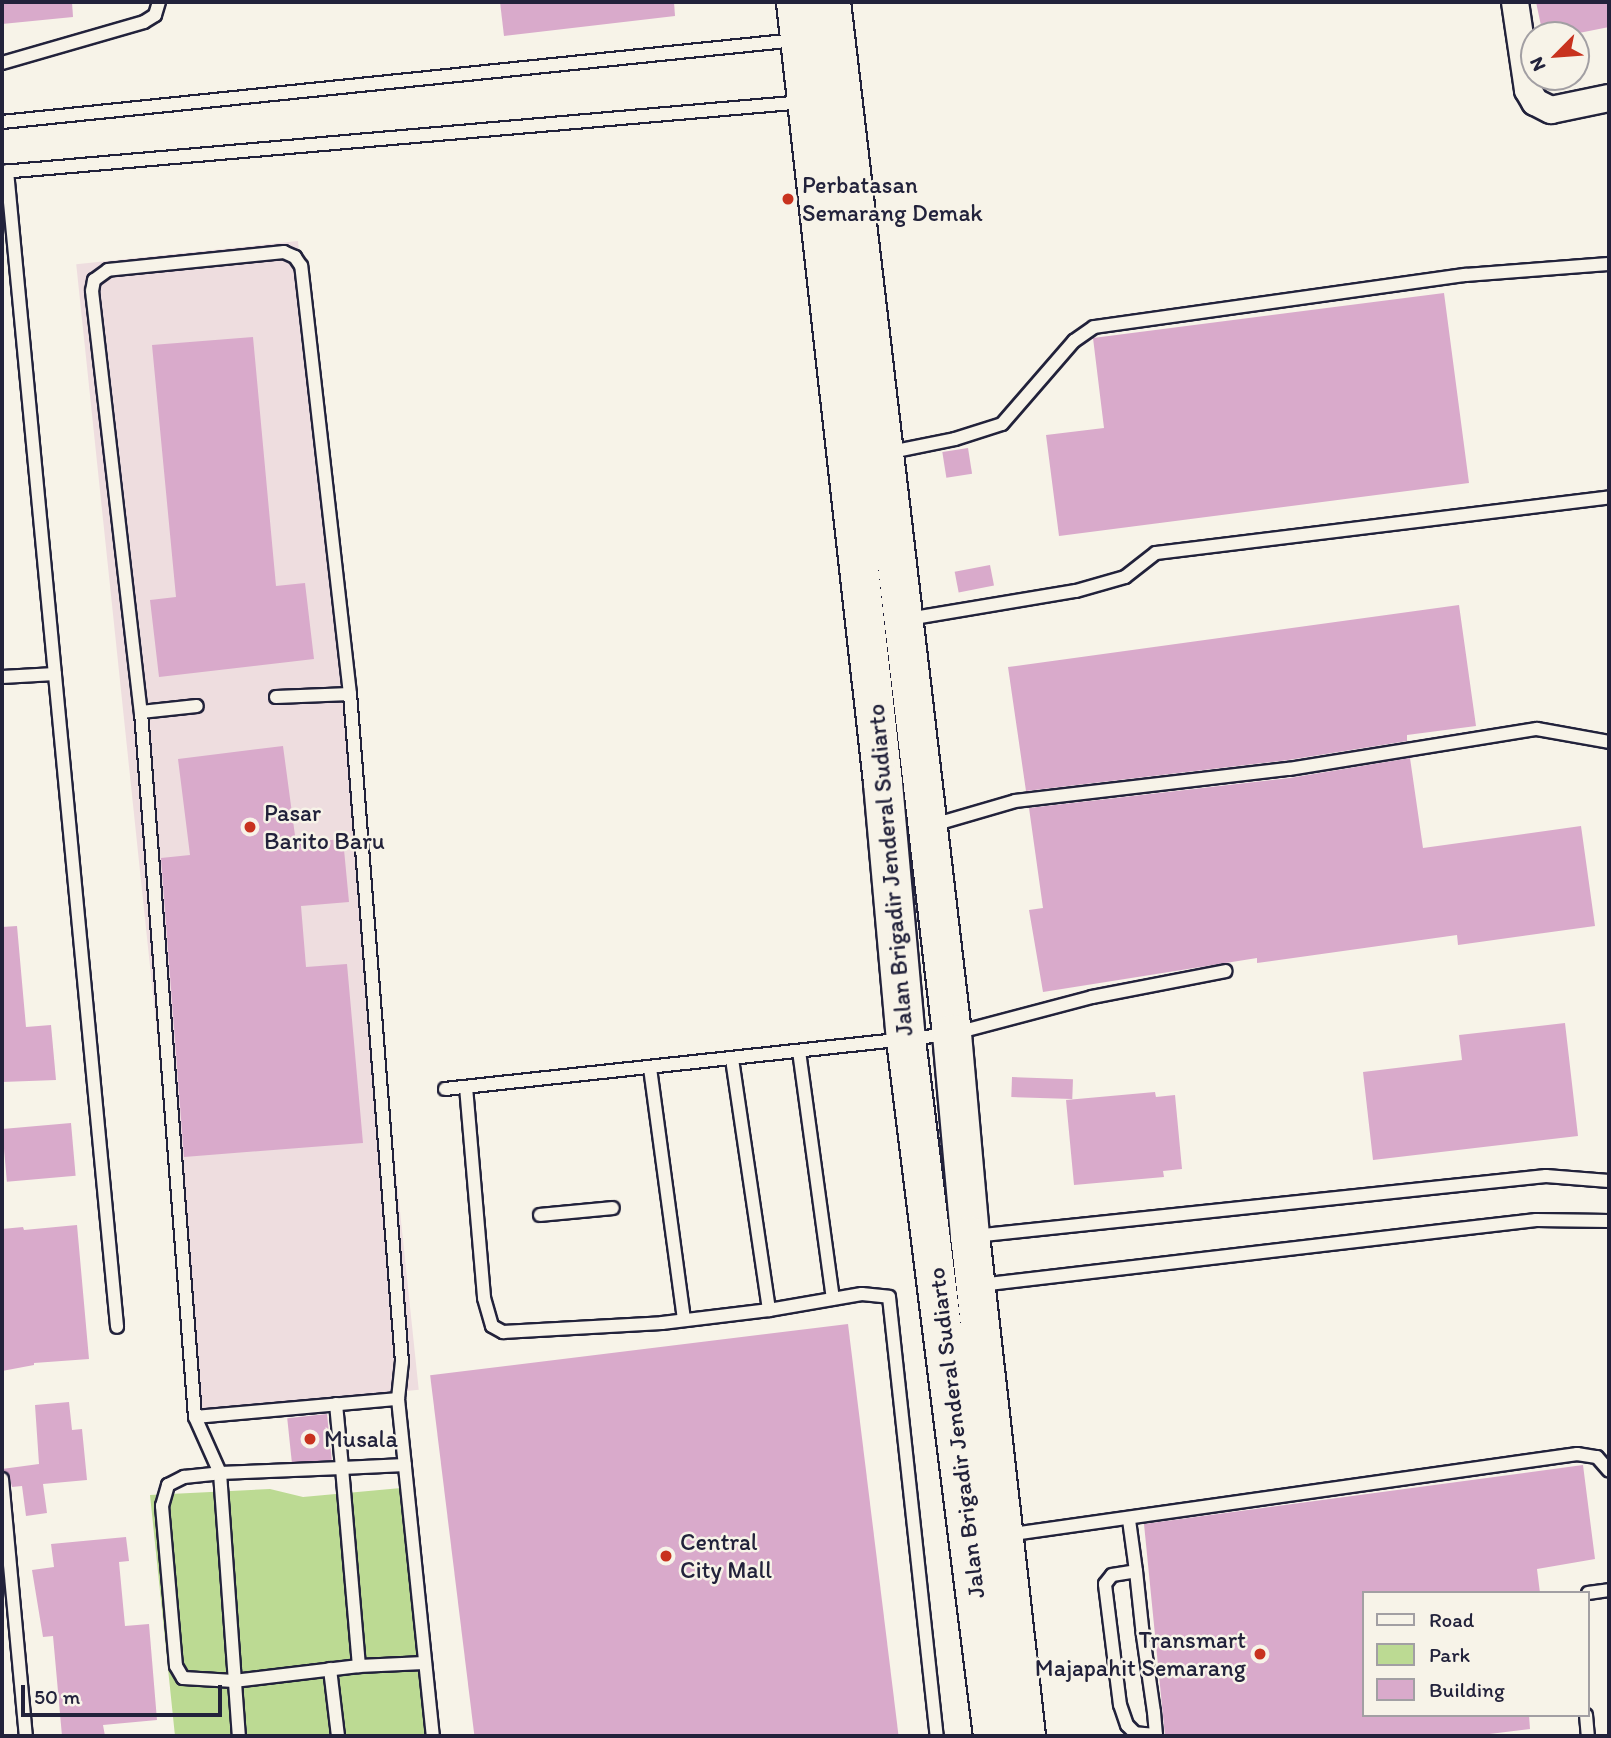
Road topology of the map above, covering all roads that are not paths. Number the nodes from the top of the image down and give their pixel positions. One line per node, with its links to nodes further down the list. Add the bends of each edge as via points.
1 (159, 2): 6 (lane, via 155,15 144,22)
2 (796, 2): 5 (main road, Jalan Brigadir Jenderal Sudiarto)
3 (831, 2): 12 (main road, Jalan Brigadir Jenderal Sudiarto)
4 (1515, 2): 7 (street, via 1528,90 1535,102 1550,110)
5 (801, 39): 8 (main road, Jalan Brigadir Jenderal Sudiarto); 9 (lane)
6 (2, 63)
7 (1609, 98)
8 (807, 101): 10 (lane); 25 (main road, Jalan Brigadir Jenderal Sudiarto)
9 (2, 122)
10 (4, 171): 15 (lane)
11 (1609, 264): 12 (lane, via 1465,275 1094,327 1074,341 1002,424)
12 (886, 453): 14 (main road, Jalan Brigadir Jenderal Sudiarto)
13 (1609, 497): 14 (lane, via 1156,553 1125,577 1076,591)
14 (904, 620): 22 (main road, Jalan Brigadir Jenderal Sudiarto)
15 (55, 674): 16 (lane); 40 (lane)
16 (2, 677)
17 (350, 694): 18 (lane); 20 (lane, via 301,265 284,252 108,270 94,280); 41 (lane, via 402,1362)
18 (276, 697)
19 (197, 706): 20 (lane)
20 (141, 712): 43 (lane)
21 (1609, 742): 22 (lane, via 1537,729 1289,769 1015,801)
22 (928, 827): 24 (main road, Jalan Brigadir Jenderal Sudiarto)
23 (1226, 971): 24 (lane, via 1091,997)
24 (952, 1034): 25 (lane); 35 (main road, Jalan Brigadir Jenderal Sudiarto)
25 (906, 1040): 26 (lane); 64 (main road, Jalan Brigadir Jenderal Sudiarto)
26 (799, 1051): 27 (lane); 37 (lane)
27 (732, 1059): 28 (lane); 38 (lane)
28 (650, 1068): 29 (lane); 39 (lane)
29 (466, 1087): 30 (lane); 39 (lane, via 484,1298 492,1326 503,1332)
30 (445, 1089)
31 (1609, 1181): 35 (lane, via 1546,1176)
32 (613, 1208): 33 (lane)
33 (540, 1215)
34 (1609, 1221): 36 (lane, via 1536,1220)
35 (970, 1236): 36 (main road, Jalan Brigadir Jenderal Sudiarto)
36 (976, 1285): 50 (main road, Jalan Brigadir Jenderal Sudiarto)
37 (833, 1299): 38 (lane); 63 (lane, via 862,1294 889,1297)
38 (769, 1310): 39 (lane)
39 (684, 1320)
40 (117, 1327)
41 (398, 1399): 42 (lane); 44 (lane)
42 (336, 1404): 43 (lane); 45 (lane)
43 (195, 1417): 47 (lane)
44 (405, 1465): 45 (lane); 54 (lane)
45 (341, 1468): 47 (lane); 55 (lane)
46 (1609, 1471): 49 (lane, via 1597,1457 1577,1454)
47 (220, 1473): 57 (lane); 57 (lane, via 184,1477 168,1485 162,1506 178,1674)
48 (2, 1479): 59 (lane)
49 (1129, 1520): 50 (lane); 51 (lane)
50 (1003, 1535): 65 (main road, Jalan Brigadir Jenderal Sudiarto)
51 (1136, 1571): 66 (lane); 66 (lane, via 1112,1575 1105,1584 1124,1715 1135,1733)
52 (1609, 1590): 53 (lane)
53 (1590, 1593)
54 (424, 1663): 55 (lane); 62 (lane)
55 (359, 1666): 56 (lane)
56 (330, 1669): 57 (lane); 61 (lane)
57 (234, 1681): 60 (lane)
58 (1586, 1717): 67 (lane)
59 (26, 1736)
60 (239, 1736)
61 (338, 1736)
62 (433, 1736)
63 (937, 1736)
64 (993, 1736)
65 (1026, 1736)
66 (1156, 1736)
67 (1588, 1736)

